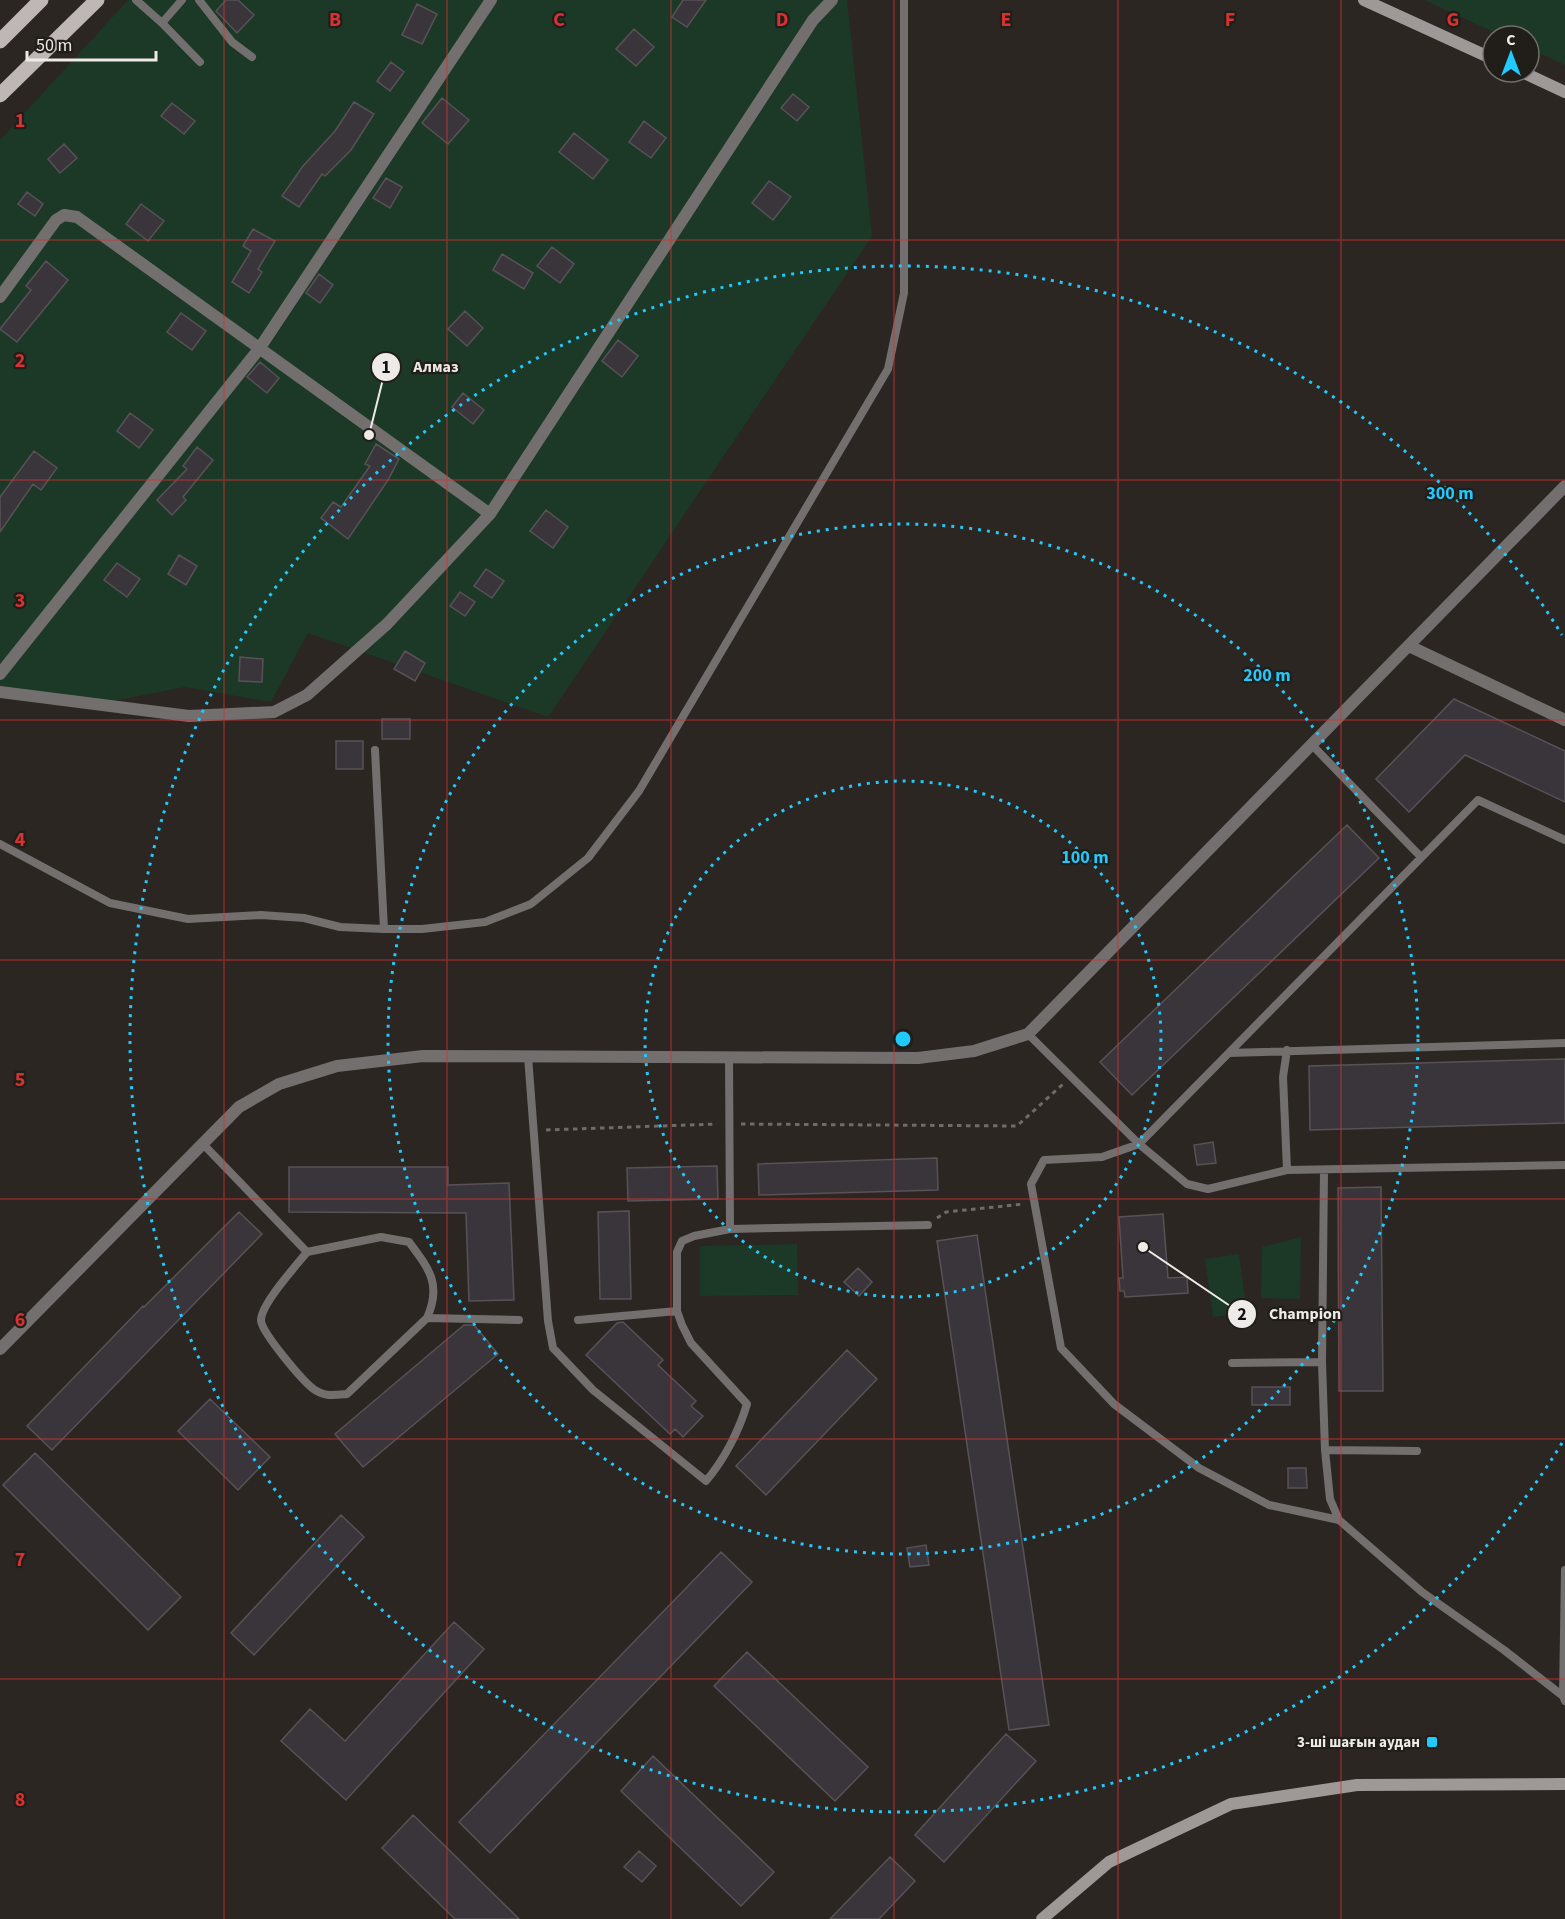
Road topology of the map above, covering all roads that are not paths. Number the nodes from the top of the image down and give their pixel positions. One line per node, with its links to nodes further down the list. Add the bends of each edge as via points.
1 (41, 0): 11 (main road)
2 (97, 0): 17 (main road)
3 (136, 0): 10 (lane)
4 (182, 0): 10 (lane)
5 (199, 0): 13 (lane, via 232,42)
6 (491, 0): 19 (street)
7 (832, 0): 21 (street, via 813,20)
8 (904, 0): 31 (lane, via 904,293 888,369 639,791 588,858 531,904 485,922)
9 (1365, 0): 12 (street)
10 (162, 23): 14 (lane)
11 (0, 41)
12 (1481, 53)
13 (252, 57)
14 (200, 62)
15 (1541, 81): 16 (street)
16 (1565, 92)
17 (0, 95)
18 (0, 297): 19 (street, via 56,220 64,215 77,217)
19 (259, 349): 21 (street); 23 (street)
20 (1565, 486): 22 (street)
21 (490, 514): 24 (street, via 387,624 307,695 274,712 189,717)
22 (1409, 646): 25 (street); 26 (street)
23 (0, 674)
24 (0, 692)
25 (1565, 720)
26 (1312, 745): 30 (lane); 32 (street)
27 (375, 750): 31 (lane)
28 (1565, 840): 30 (lane, via 1478,800)
29 (0, 844): 31 (lane, via 110,903 188,919 261,915)
30 (1421, 857): 35 (lane)
31 (384, 929)
32 (1028, 1034): 37 (street, via 974,1051 918,1058); 39 (lane)
33 (1565, 1043): 34 (lane)
34 (1287, 1050): 35 (lane); 41 (lane)
35 (1229, 1053): 39 (lane)
36 (528, 1056): 37 (street); 38 (street, via 423,1056 337,1066 279,1084 239,1107); 46 (lane, via 553,1348 592,1390 706,1482 716,1470 747,1404 691,1343)
37 (729, 1057): 44 (lane)
38 (203, 1144): 45 (lane); 50 (street)
39 (1139, 1144): 41 (lane, via 1187,1184 1208,1189); 55 (lane, via 1102,1157 1044,1160 1031,1184 1060,1348 1114,1404 1199,1468 1269,1505)
40 (1565, 1165): 42 (lane)
41 (1287, 1170): 42 (lane)
42 (1324, 1170): 51 (lane)
43 (928, 1225): 44 (lane)
44 (730, 1229): 46 (lane, via 682,1241 677,1252)
45 (307, 1252): 47 (lane, via 381,1237 409,1242 431,1273 434,1302); 47 (lane, via 265,1304 261,1321 272,1344 315,1390 331,1396 347,1394)
46 (677, 1311): 49 (lane)
47 (427, 1318): 48 (lane)
48 (519, 1320)
49 (578, 1320)
50 (0, 1349)
51 (1322, 1362): 52 (lane); 53 (lane)
52 (1232, 1363)
53 (1325, 1450): 54 (lane); 55 (lane, via 1330,1499)
54 (1417, 1451)
55 (1339, 1520): 57 (lane, via 1422,1592)
56 (1565, 1570): 57 (lane)
57 (1564, 1698)
58 (1565, 1784): 59 (street, via 1357,1785 1231,1804 1109,1862)
59 (1042, 1919)

